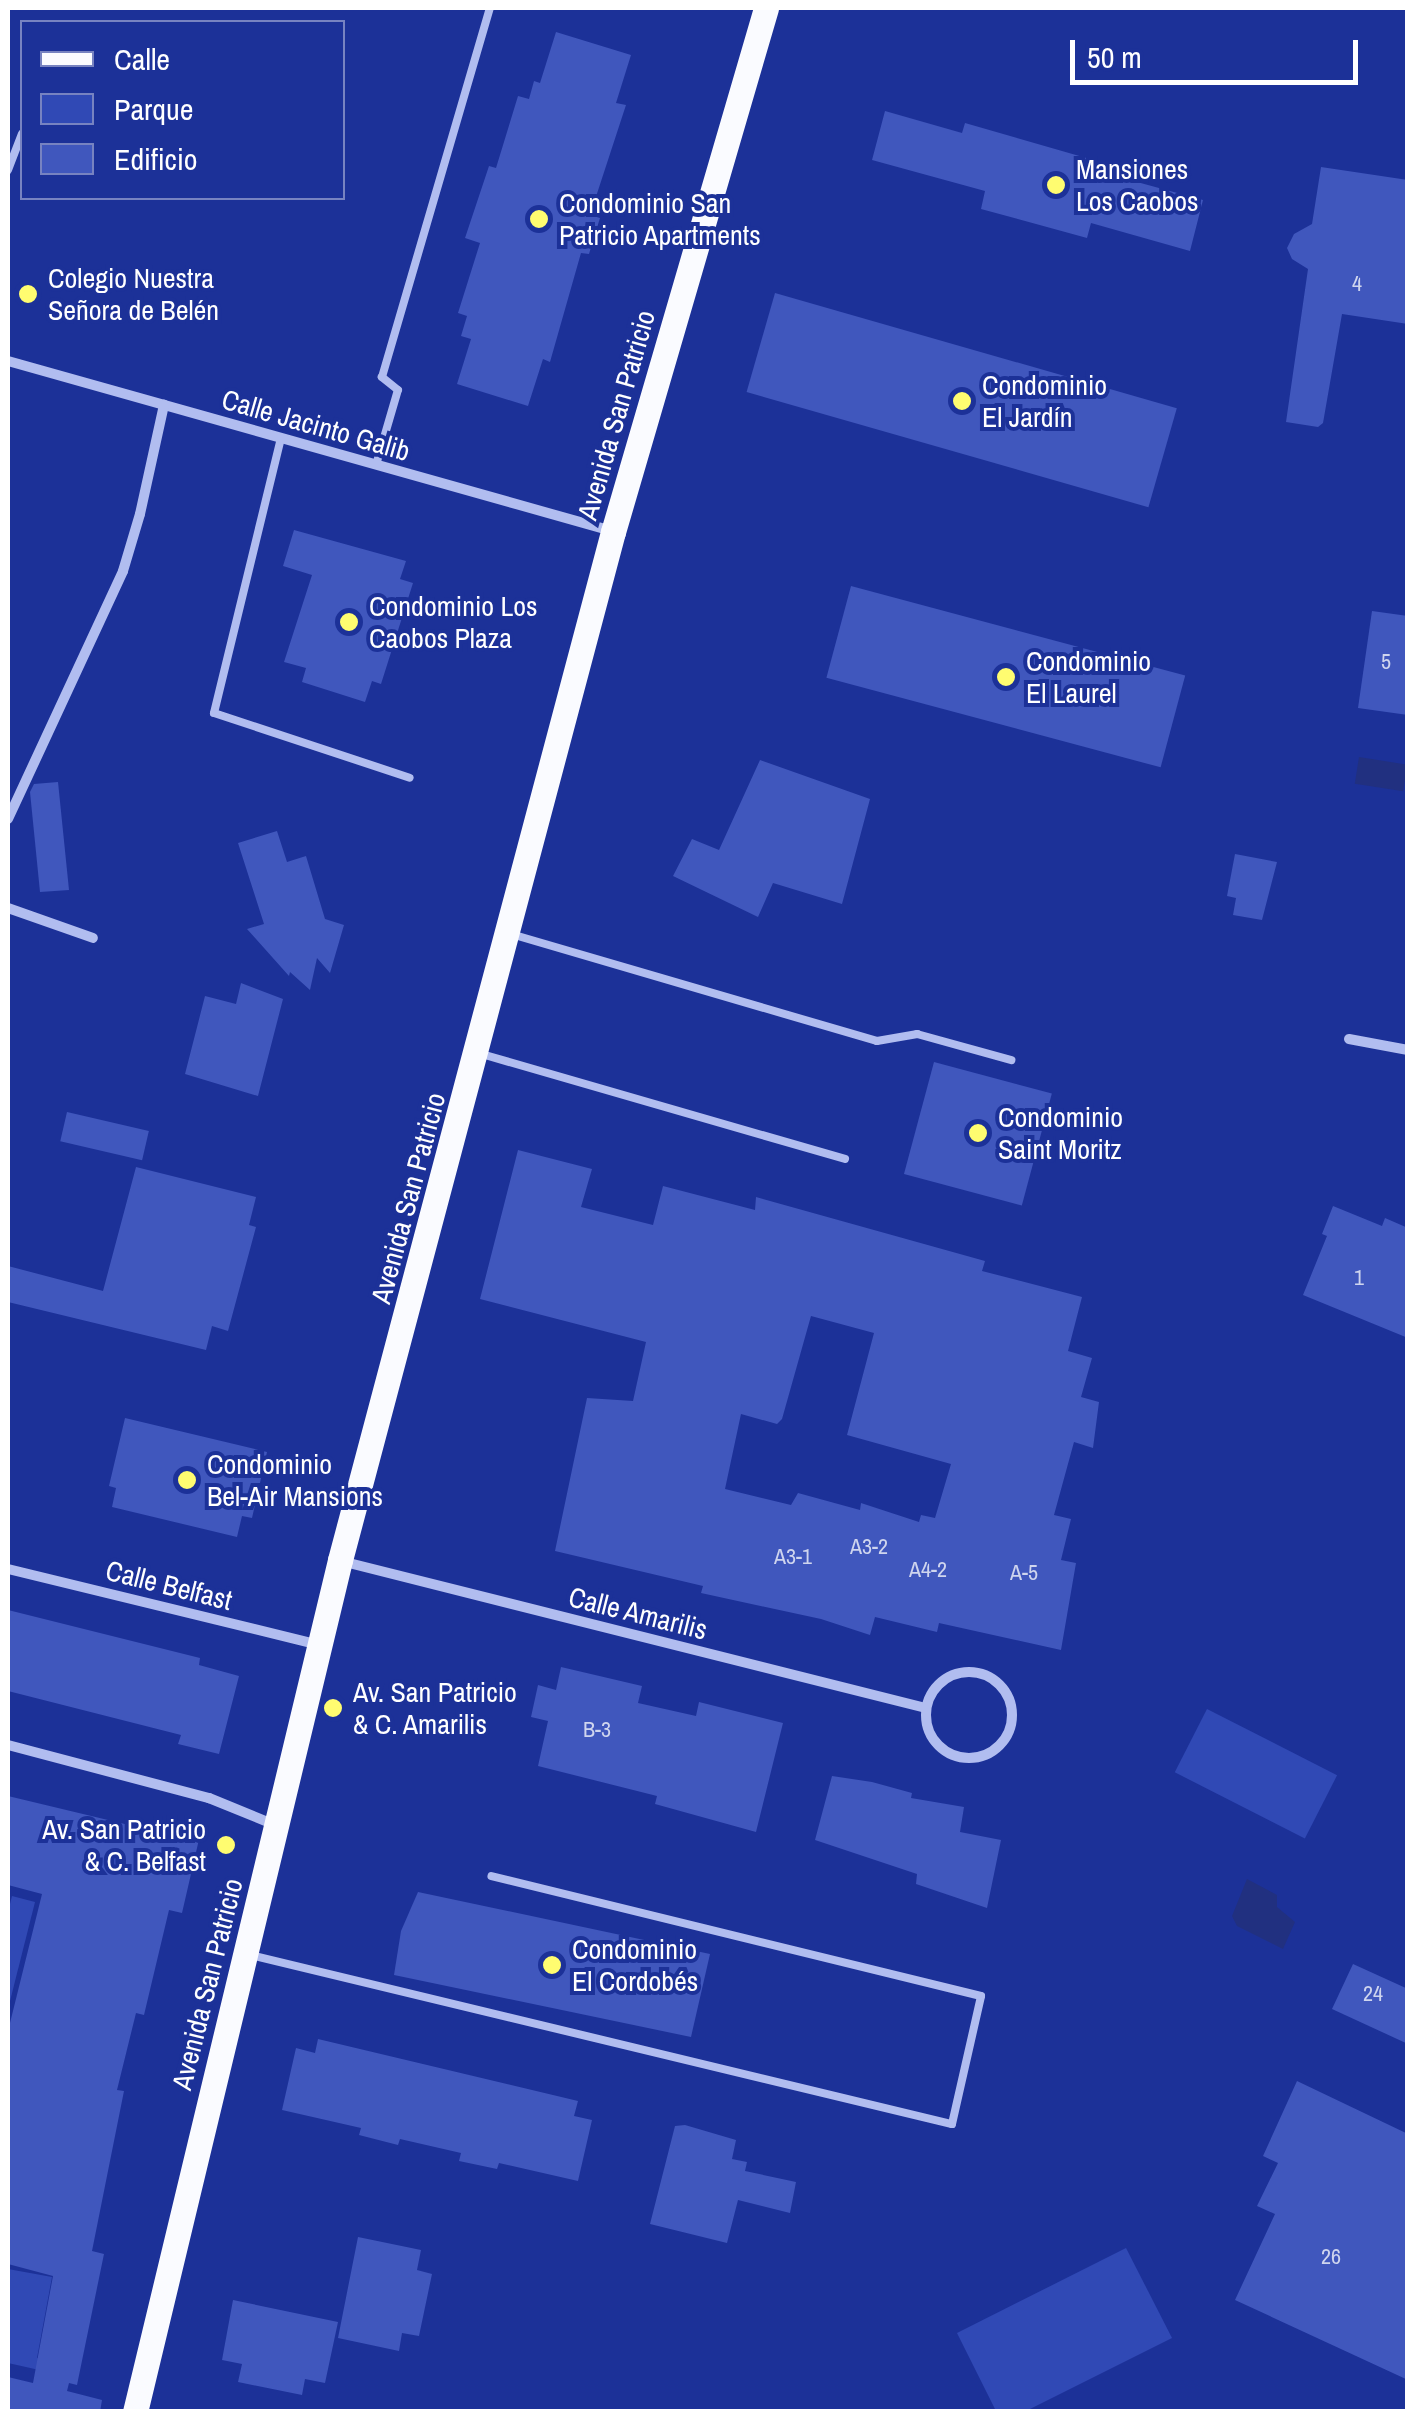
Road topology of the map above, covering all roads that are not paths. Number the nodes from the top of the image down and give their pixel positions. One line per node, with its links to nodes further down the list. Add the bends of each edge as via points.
1 (490, 8): 8 (lane, via 382,377 398,390)
2 (766, 8): 9 (main road, Avenida San Patricio)
3 (20, 139): 4 (lane)
4 (8, 170)
5 (8, 361): 6 (street, Calle Jacinto Galib)
6 (164, 406): 7 (street, Calle Jacinto Galib); 11 (street, via 122,572)
7 (281, 438): 8 (street, Calle Jacinto Galib); 10 (lane, via 214,713)
8 (376, 465): 9 (street, Calle Jacinto Galib)
9 (612, 532): 13 (main road, Avenida San Patricio)
10 (410, 778)
11 (8, 819)
12 (8, 908): 14 (street)
13 (506, 932): 17 (main road, Avenida San Patricio); 18 (lane, via 877,1041 917,1034)
14 (92, 938)
15 (1349, 1040): 16 (street)
16 (1408, 1050)
17 (478, 1053): 19 (lane); 20 (main road, Avenida San Patricio)
18 (1011, 1060)
19 (845, 1159)
20 (340, 1560): 22 (main road, Avenida San Patricio); 23 (street, Calle Amarilis)
21 (8, 1569): 22 (street, Calle Belfast)
22 (320, 1645): 25 (main road, Avenida San Patricio)
23 (926, 1708): 23 (street, via 938,1746 963,1758 1001,1745 1012,1720 1005,1691 967,1671 940,1682)
24 (8, 1745): 25 (street, via 209,1798)
25 (276, 1826): 27 (main road, Avenida San Patricio)
26 (490, 1876): 27 (lane, via 981,1996 952,2124)
27 (245, 1954): 28 (main road, Avenida San Patricio)
28 (135, 2412)

